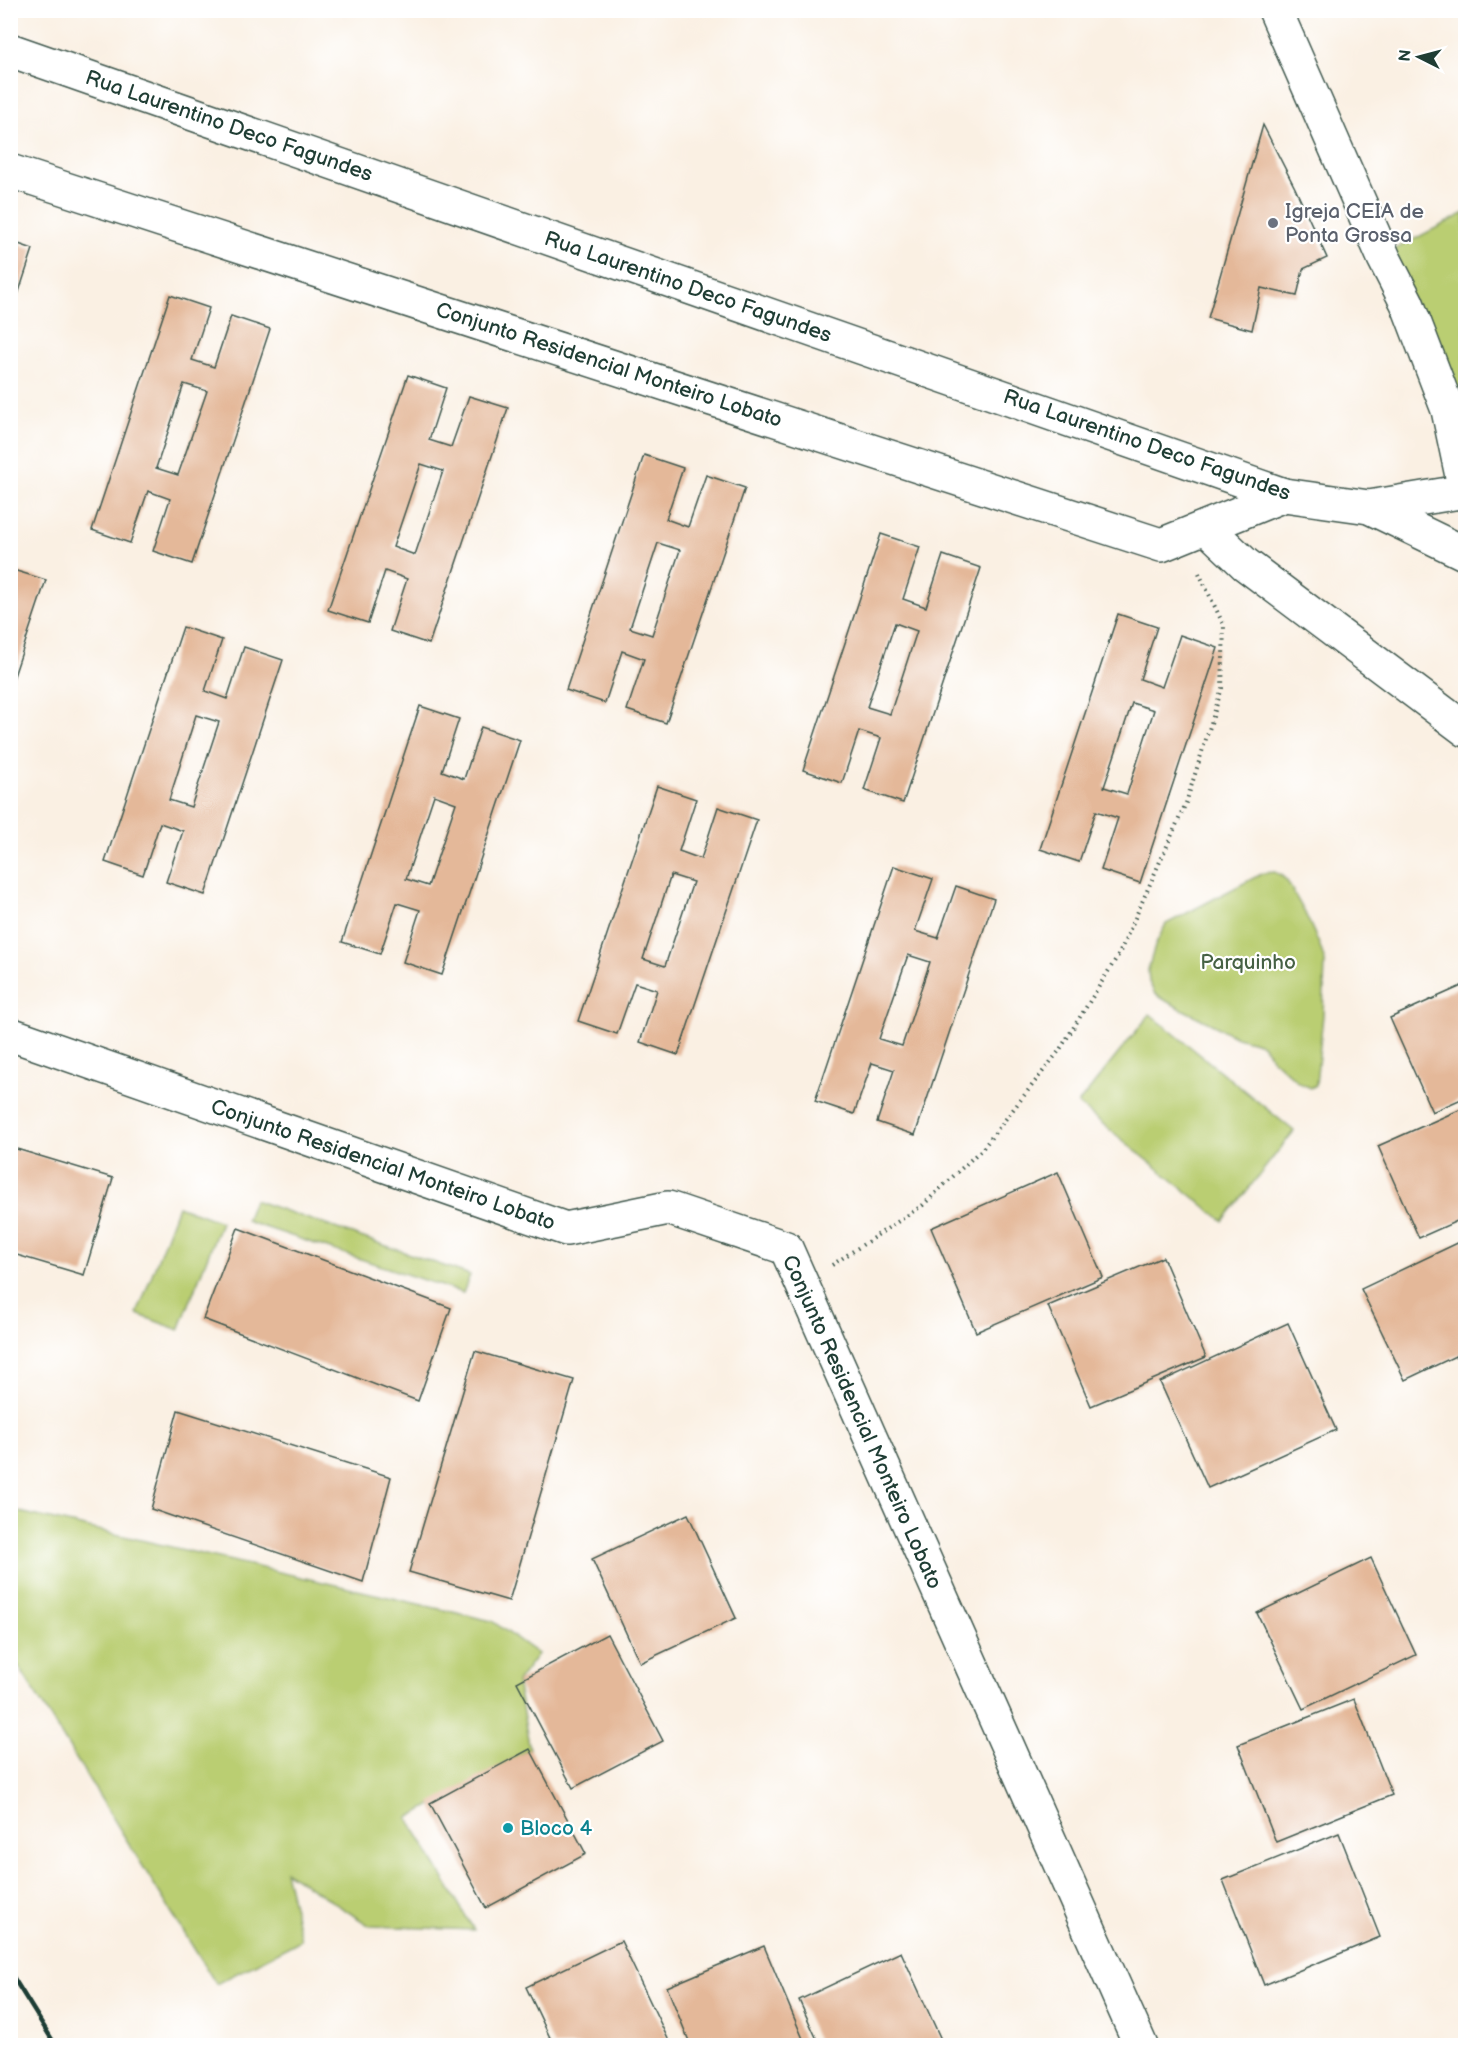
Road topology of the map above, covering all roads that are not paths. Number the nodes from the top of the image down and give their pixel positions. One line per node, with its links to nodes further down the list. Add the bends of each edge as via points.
1 (1275, 10): 4 (street)
2 (10, 50): 6 (street, Rua Laurentino Deco Fagundes)
3 (10, 171): 8 (street, Conjunto Residencial Monteiro Lobato, via 1161,545)
4 (1457, 423): 5 (street)
5 (1465, 492): 7 (street, Rua Laurentino Deco Fagundes)
6 (1284, 495): 7 (street, Rua Laurentino Deco Fagundes); 8 (street, Conjunto Residencial Monteiro Lobato)
7 (1369, 507): 9 (street, Rua Laurentino Deco Fagundes)
8 (1194, 531): 10 (street, via 1245,564)
9 (1466, 554)
10 (1466, 730)
11 (10, 1034): 12 (street, Conjunto Residencial Monteiro Lobato, via 566,1229 668,1208 786,1248)
12 (1141, 2046)

